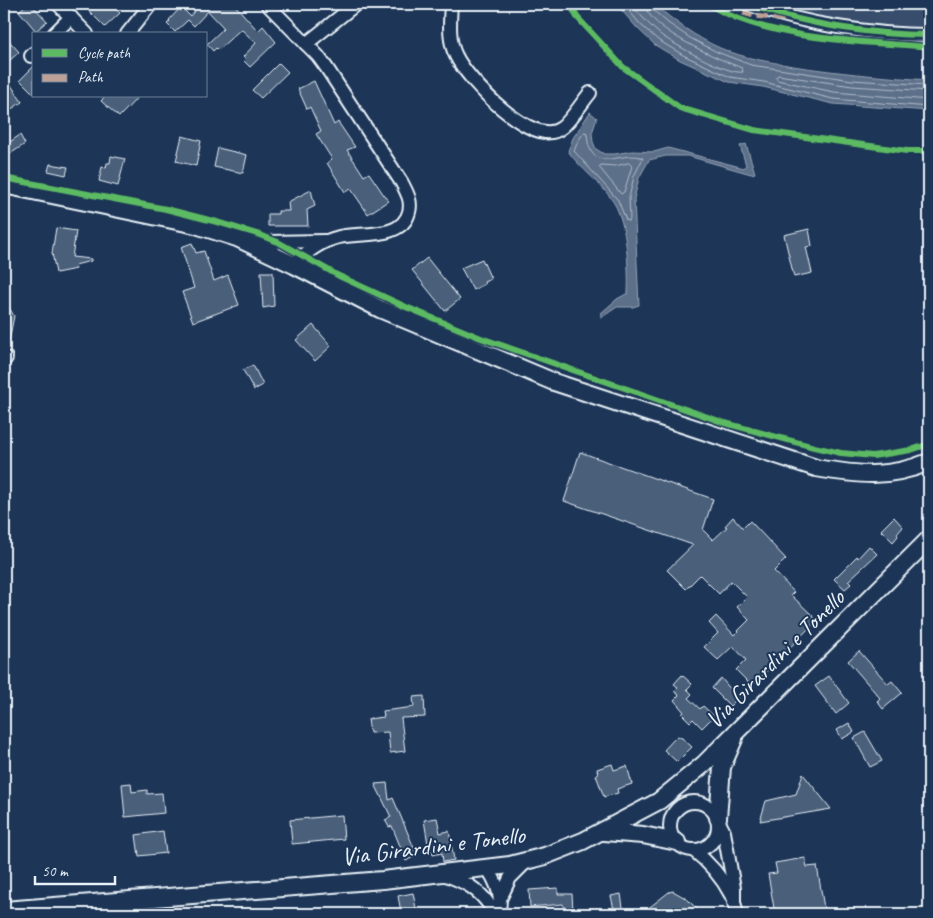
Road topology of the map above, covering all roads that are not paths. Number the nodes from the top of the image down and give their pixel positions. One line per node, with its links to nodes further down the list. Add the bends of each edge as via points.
1 (58, 4): 7 (street)
2 (151, 4): 10 (street)
3 (267, 4): 12 (street)
4 (356, 4): 12 (street)
5 (451, 4): 13 (street, via 451,39 455,55 467,75 513,118 549,133 561,129)
6 (748, 4): 11 (street, via 784,16 850,29)
7 (71, 17): 8 (street); 9 (street)
8 (56, 32)
9 (85, 32)
10 (129, 32)
11 (929, 35)
12 (306, 44): 15 (street, via 326,67 409,196 407,219 401,227)
13 (590, 93)
14 (4, 186): 16 (main road, via 196,225)
15 (328, 241): 16 (street, via 268,242); 17 (street, via 302,256)
16 (256, 246): 17 (main road)
17 (294, 265): 18 (main road, via 380,309 554,382 816,468 857,475 889,474)
18 (926, 465)
19 (929, 538): 20 (main road, Via Girardini e Tonello)
20 (736, 733): 21 (main road, via 722,767); 22 (main road, Via Girardini e Tonello, via 659,801)
21 (718, 819): 23 (street, via 703,803 682,805 670,822); 24 (street, via 718,833 711,844); 28 (street, via 724,832)
22 (604, 832): 23 (main road); 25 (main road, Via Girardini e Tonello)
23 (677, 842): 24 (street)
24 (693, 850): 28 (street, via 717,871)
25 (528, 860): 26 (main road, Via Girardini e Tonello); 29 (street, via 510,878)
26 (488, 868): 27 (main road, Via Girardini e Tonello); 29 (street, via 485,885)
27 (440, 874): 29 (street, via 473,887); 30 (main road, Via Girardini e Tonello)
28 (736, 908)
29 (496, 909)
30 (4, 910)

